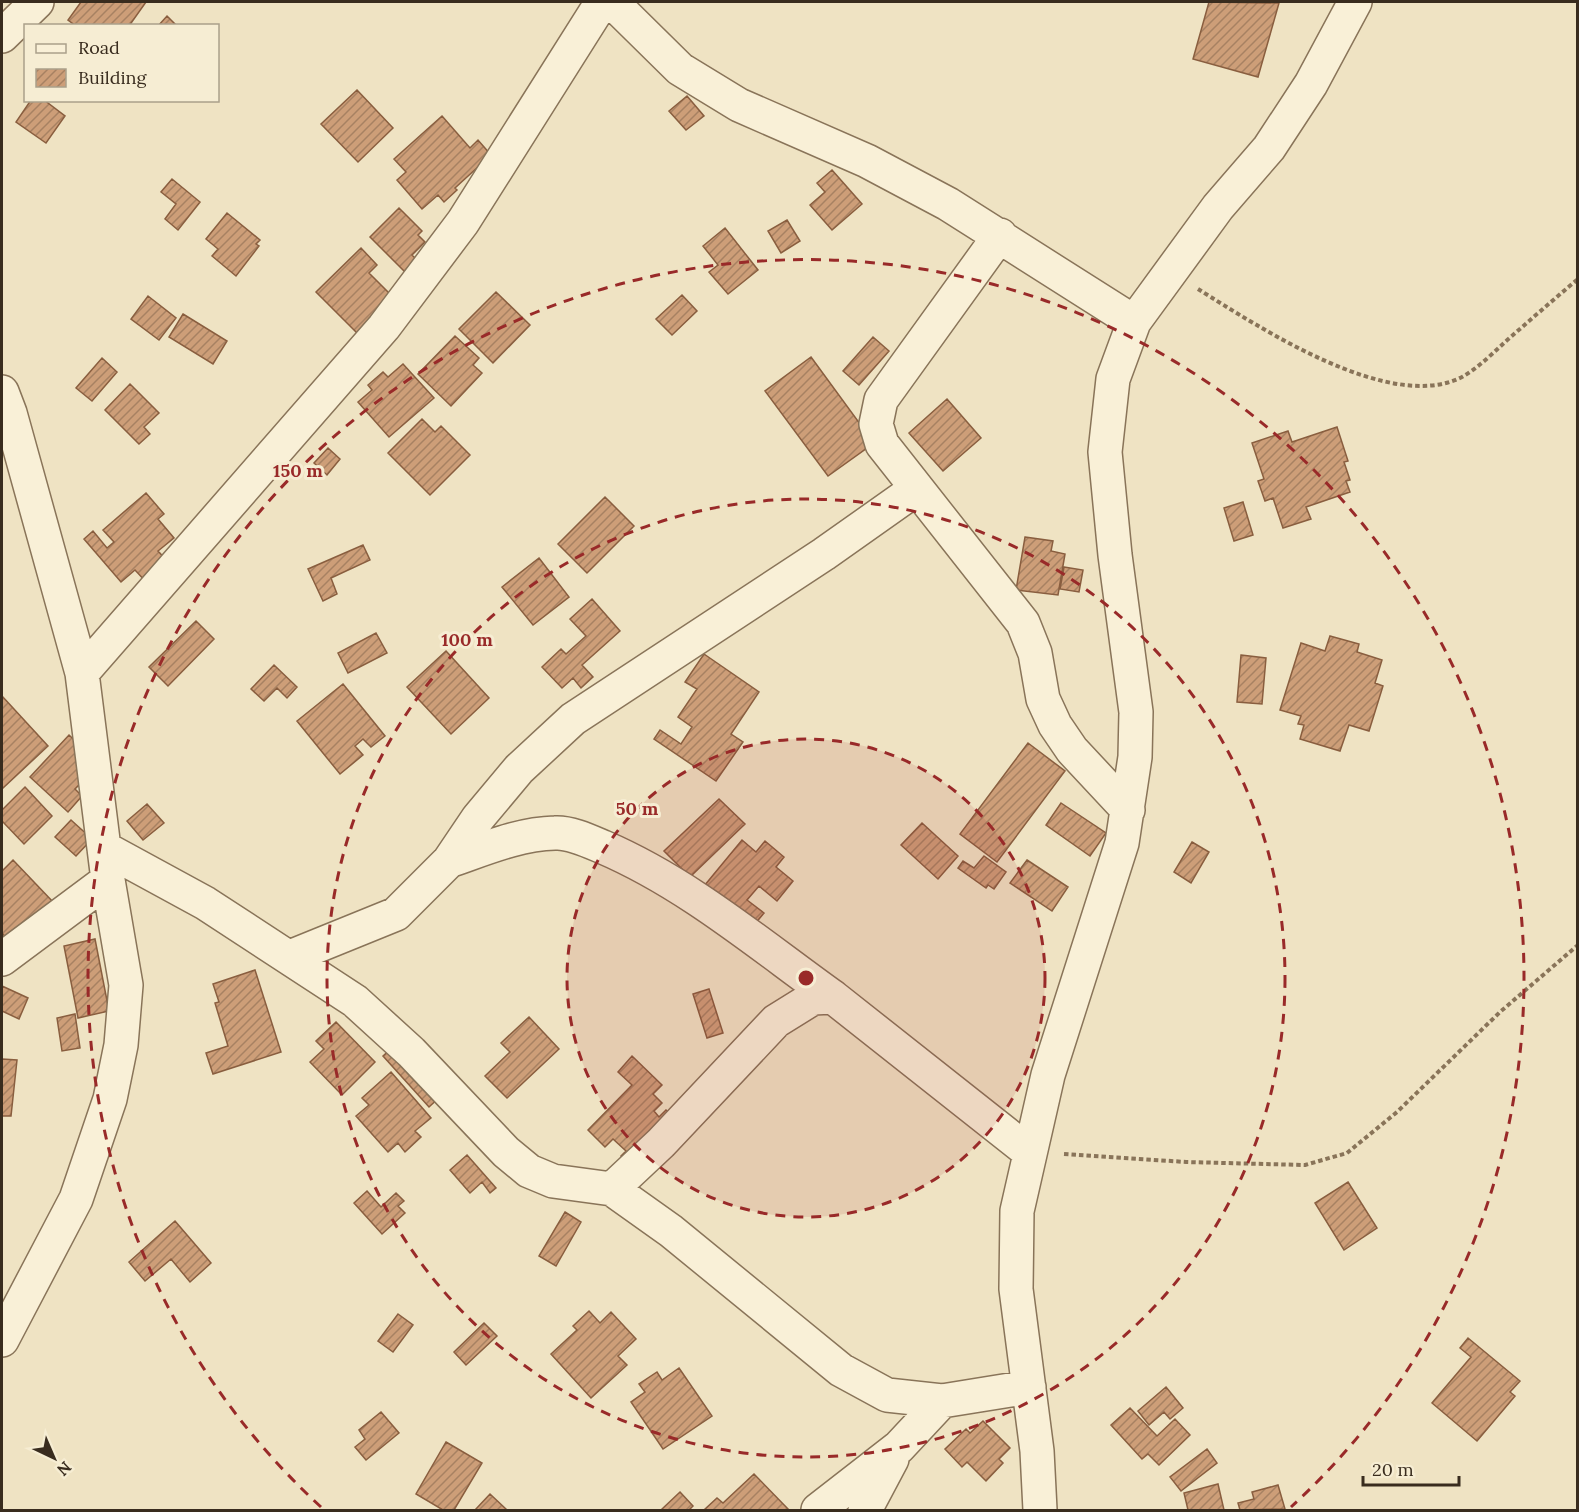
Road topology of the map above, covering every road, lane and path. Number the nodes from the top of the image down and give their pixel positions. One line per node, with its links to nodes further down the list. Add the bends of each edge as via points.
1 (37, 2): 5 (street)
2 (602, 2): 12 (street, via 463,222 384,327)
3 (612, 2): 6 (street, via 680,69 739,105 867,161)
4 (1355, 2): 7 (street, via 1311,84 1269,148 1218,207)
5 (2, 36)
6 (1000, 235): 9 (street); 11 (street, via 881,400 876,424 882,444)
7 (1171, 272): 8 (path, via 1282,341 1361,375 1402,384 1438,386 1478,365); 9 (street)
8 (1578, 279)
9 (1134, 322): 13 (street, via 1113,379 1105,452 1136,712)
10 (2, 392): 12 (street)
11 (916, 489): 13 (street, via 1023,623 1035,653 1043,699 1055,725 1072,750); 15 (street, via 573,719 519,769)
12 (82, 673): 14 (street)
13 (1128, 810): 21 (street, via 1122,843 1048,1075)
14 (104, 848): 16 (street); 18 (street, via 205,903)
15 (449, 861): 18 (street, via 396,914); 20 (street, via 513,839 557,832 587,840 640,863 690,894)
16 (108, 880): 19 (street); 23 (street, via 126,985 121,1045 110,1099 76,1199)
17 (1578, 945): 21 (path, via 1347,1153 1305,1165)
18 (290, 957): 22 (street, via 355,1001 529,1171 554,1181)
19 (2, 959)
20 (833, 997): 21 (street); 22 (street, via 813,998 776,1021)
21 (1029, 1152): 24 (street, via 1017,1211 1016,1289)
22 (612, 1189): 25 (street, via 670,1231 841,1370 887,1395)
23 (2, 1340)
24 (1029, 1387): 25 (street); 29 (street)
25 (942, 1401): 26 (street)
26 (899, 1447): 27 (street); 28 (street)
27 (818, 1510)
28 (865, 1510)
29 (1040, 1510)

